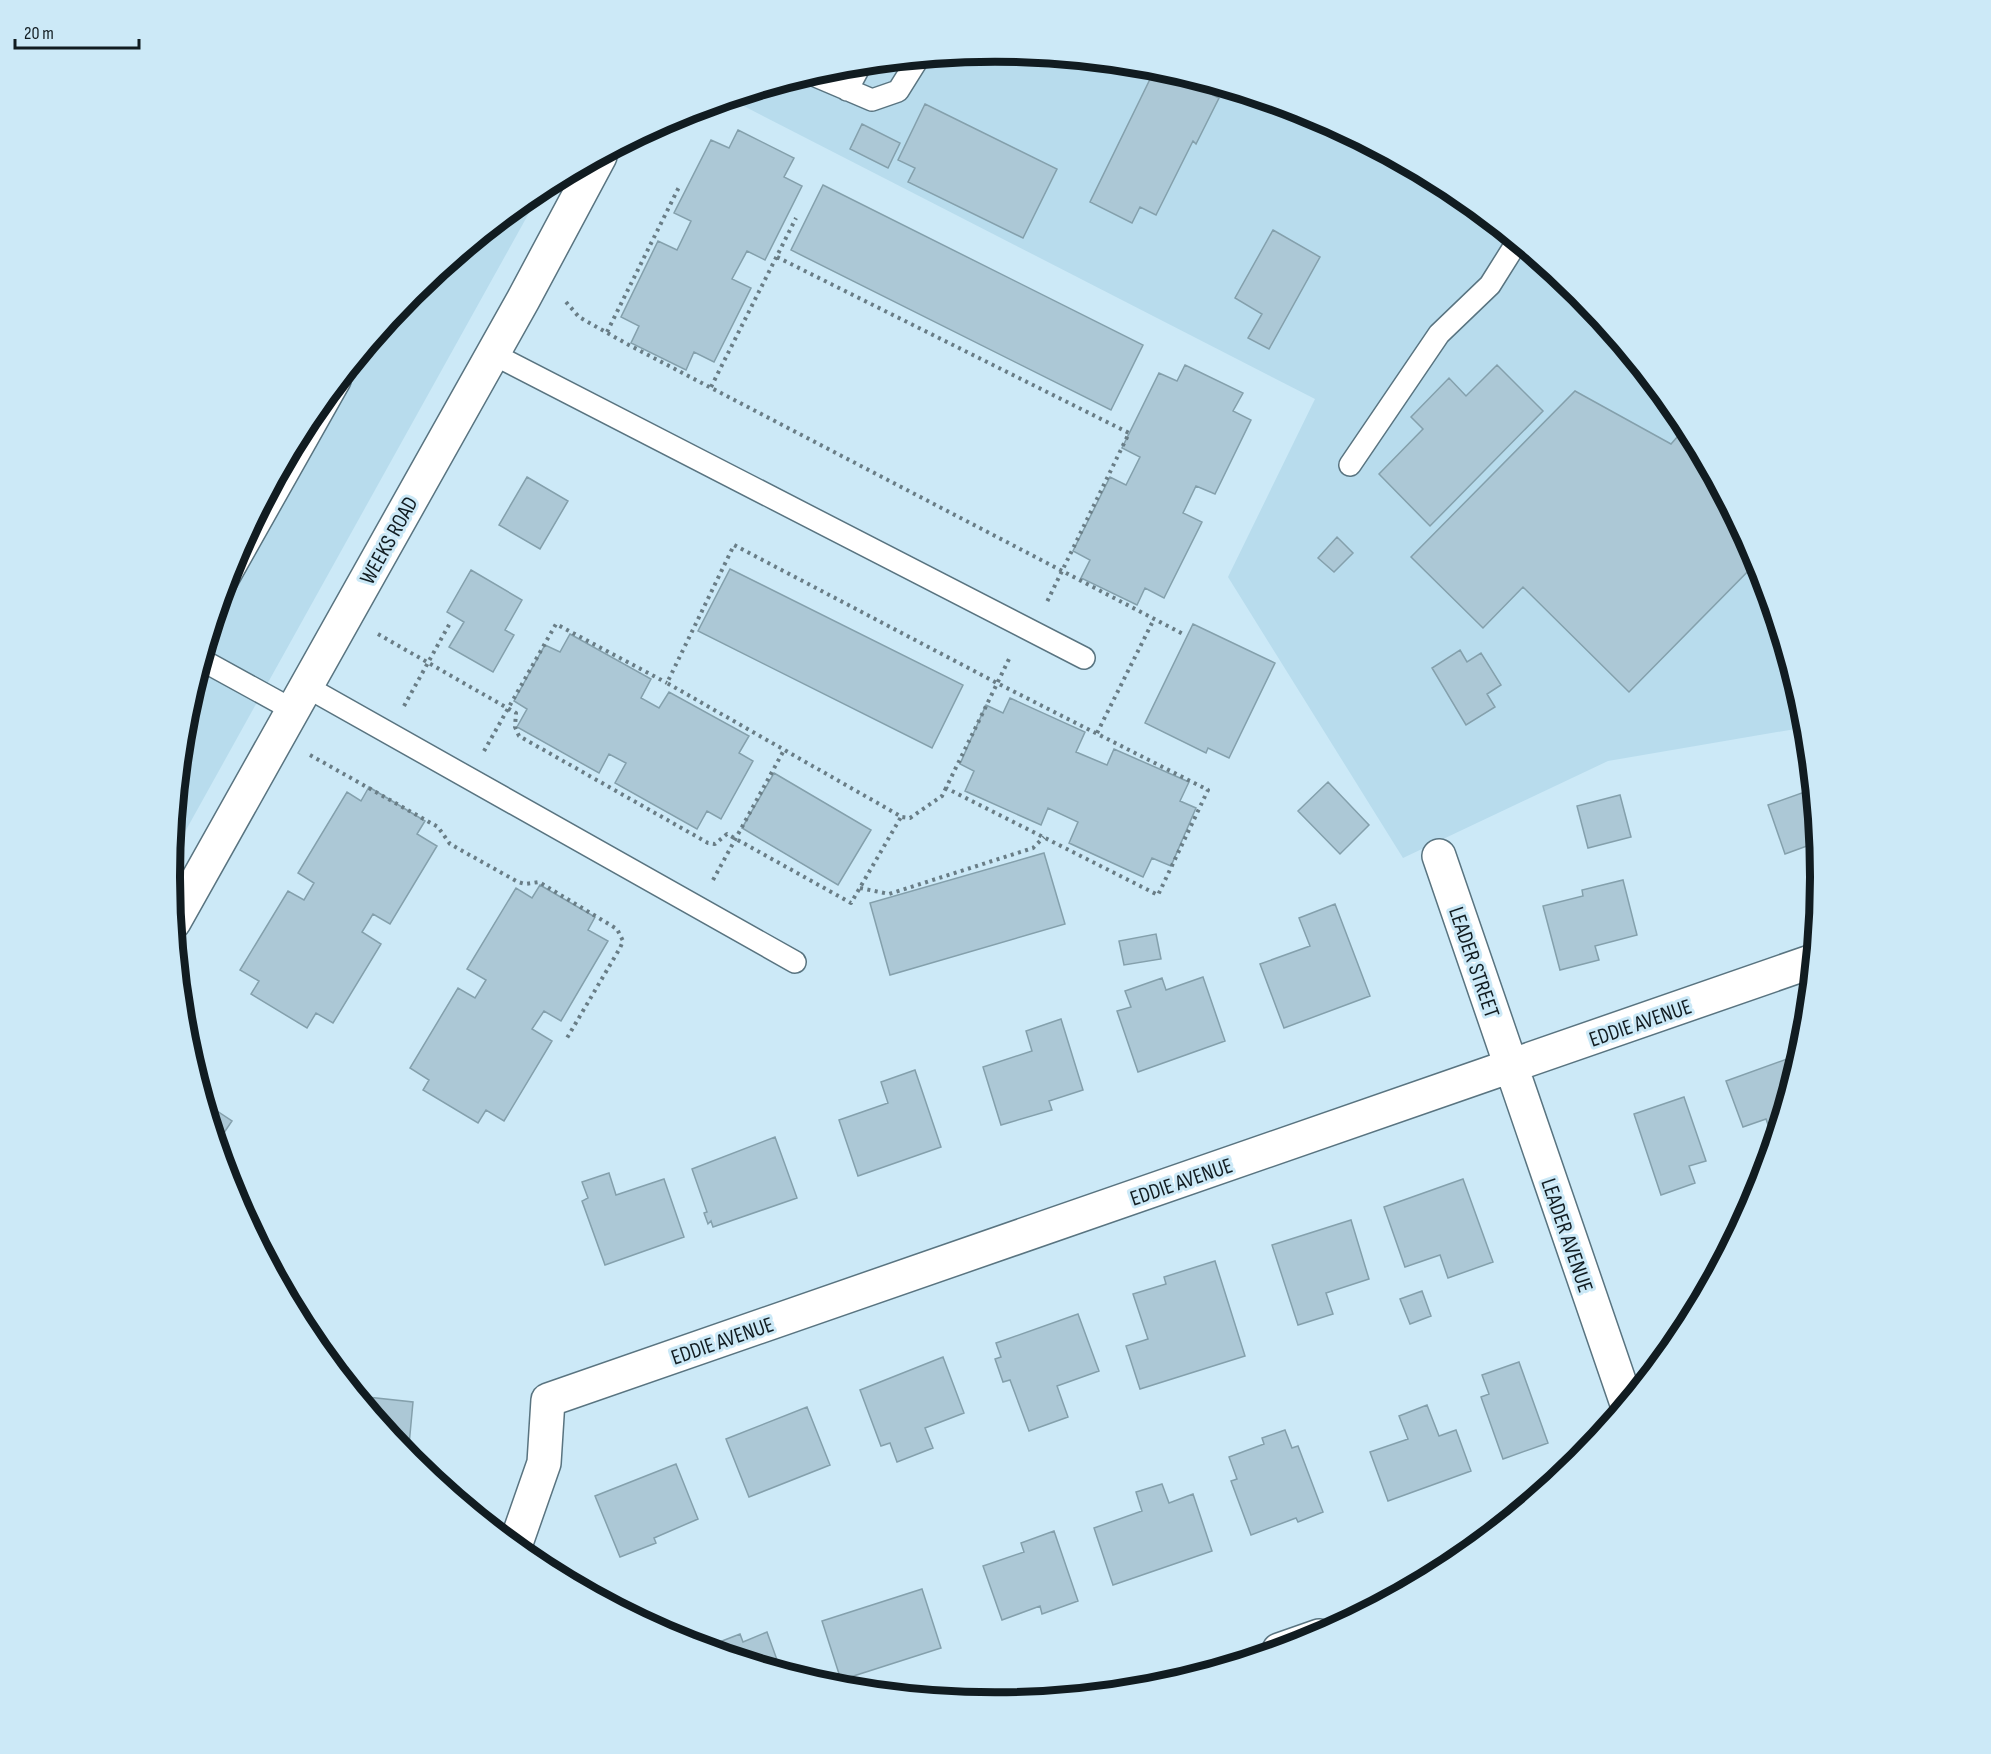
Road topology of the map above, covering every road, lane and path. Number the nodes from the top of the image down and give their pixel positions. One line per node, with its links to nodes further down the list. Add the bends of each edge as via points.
1 (914, 66): 4 (lane, via 898,91 872,100)
2 (856, 74): 4 (lane)
3 (824, 80): 4 (lane)
4 (847, 90)
5 (593, 168): 12 (street, WEEKS ROAD)
6 (680, 184): 11 (path)
7 (796, 218): 9 (path)
8 (1513, 248): 15 (lane, via 1490,285 1439,334)
9 (777, 257): 13 (path); 17 (path, via 1129,433)
10 (557, 297): 11 (path, via 579,317)
11 (607, 332): 13 (path)
12 (493, 354): 20 (lane); 28 (street, WEEKS ROAD)
13 (711, 387): 17 (path)
14 (297, 456): 16 (lane)
15 (1350, 465)
16 (273, 500)
17 (1062, 571): 18 (path); 20 (path, via 1045,606)
18 (1154, 619): 22 (path); 31 (path)
19 (450, 623): 25 (path)
20 (1024, 628): 23 (lane); 27 (path)
21 (372, 630): 25 (path)
22 (1185, 635)
23 (1084, 658)
24 (209, 663): 28 (lane)
25 (428, 664): 29 (path); 30 (path)
26 (667, 683): 27 (path, via 734,544); 29 (path, via 556,624); 32 (path)
27 (997, 683): 31 (path); 35 (path)
28 (300, 698): 30 (lane); 42 (street, WEEKS ROAD)
29 (507, 708): 34 (path); 38 (path, via 516,713 519,736 708,843 715,844 727,834)
30 (388, 733): 34 (lane)
31 (1097, 733): 37 (path, via 1208,790 1158,895)
32 (784, 750): 36 (path); 38 (path)
33 (304, 752): 45 (path, via 433,823 450,844 518,882 538,882 617,929 623,942)
34 (469, 778): 41 (lane)
35 (946, 788): 36 (path, via 942,796 909,818); 37 (path)
36 (902, 817): 40 (path)
37 (1044, 837): 40 (path, via 1033,848 889,894)
38 (735, 838): 40 (path, via 851,903); 41 (path)
39 (1439, 856): 46 (street, LEADER STREET)
40 (860, 888)
41 (699, 907): 43 (lane)
42 (181, 909)
43 (795, 962)
44 (1806, 964): 46 (street, EDDIE AVENUE)
45 (567, 1038)
46 (1510, 1067): 47 (street, LEADER AVENUE); 48 (street, EDDIE AVENUE, via 548,1400 544,1463)
47 (1624, 1396)
48 (518, 1538)

